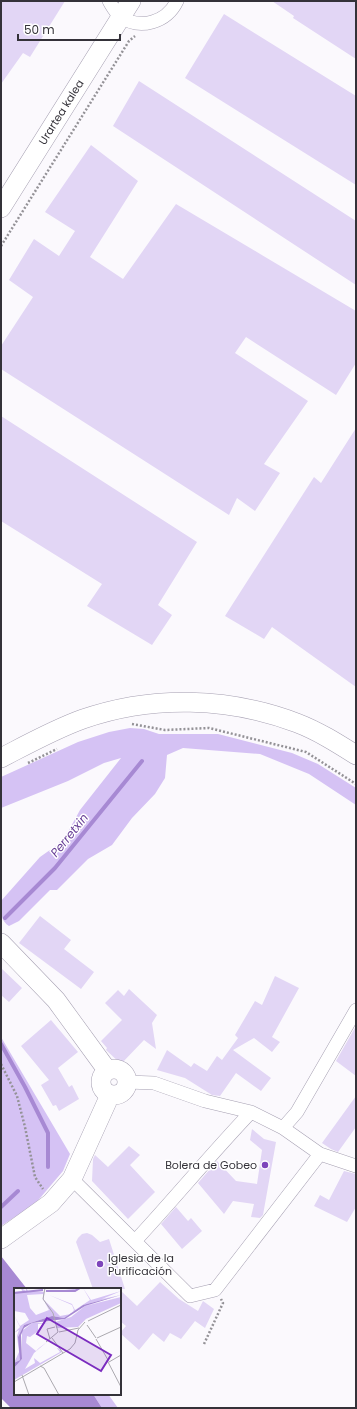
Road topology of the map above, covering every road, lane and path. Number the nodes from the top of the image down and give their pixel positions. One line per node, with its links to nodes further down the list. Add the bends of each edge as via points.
1 (109, 1): 4 (street)
2 (131, 1): 4 (street, Urartea kalea)
3 (177, 1): 4 (street, via 166,15 157,21 134,22)
4 (121, 17): 6 (street, Urartea kalea)
5 (140, 33): 7 (path, via 129,41)
6 (1, 208)
7 (1, 246)
8 (130, 724): 15 (path, via 166,730 209,728 306,752)
9 (37, 739): 10 (street); 12 (street, via 83,719 118,709 155,703 214,703 298,723); 13 (street)
10 (1, 748)
11 (59, 748): 14 (path)
12 (356, 755)
13 (1, 758)
14 (24, 765)
15 (356, 784)
16 (1, 943): 19 (street, via 56,1000)
17 (356, 1010): 23 (street, via 297,1112)
18 (1, 1064): 27 (path, via 16,1096 35,1177)
19 (107, 1070): 20 (street, via 116,1068 124,1073); 21 (street, via 100,1083 103,1091)
20 (127, 1082): 21 (street, via 122,1093); 22 (street, via 154,1083)
21 (110, 1095): 26 (street)
22 (251, 1112): 23 (street); 29 (street)
23 (284, 1128): 24 (street)
24 (320, 1154): 25 (street); 30 (street)
25 (356, 1166)
26 (72, 1179): 27 (street); 29 (street)
27 (51, 1203): 28 (street)
28 (4, 1237)
29 (135, 1241): 30 (street, via 190,1296)
30 (215, 1290): 31 (path, via 223,1303)
31 (204, 1344)

